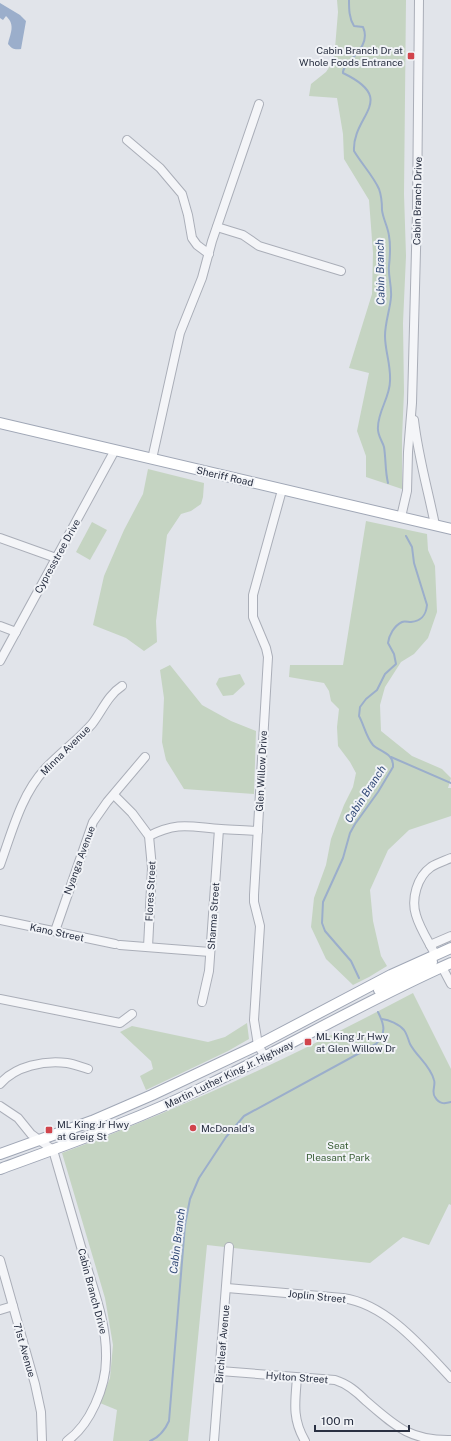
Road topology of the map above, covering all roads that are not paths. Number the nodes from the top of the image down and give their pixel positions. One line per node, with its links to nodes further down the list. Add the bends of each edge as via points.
1 (419, 0): 7 (street, Cabin Branch Drive)
2 (259, 104): 4 (street)
3 (127, 140): 5 (street, via 160,168 182,194 192,238)
4 (217, 227): 5 (street); 6 (street, via 243,235 259,246)
5 (209, 254): 10 (street, via 180,333)
6 (341, 271)
7 (412, 403): 12 (street, Cabin Branch Drive, via 407,491); 13 (street, Cabin Branch Drive, via 418,451)
8 (0, 424): 9 (main road, Sheriff Road)
9 (115, 450): 10 (main road, Sheriff Road); 16 (street, Cypresstree Drive)
10 (152, 459): 11 (main road, Sheriff Road)
11 (282, 490): 12 (main road, Sheriff Road); 24 (street, Glen Willow Drive, via 252,600 253,617 268,657)
12 (401, 517): 13 (main road, Sheriff Road)
13 (435, 525): 14 (main road, Sheriff Road)
14 (451, 529)
15 (0, 538): 16 (street)
16 (56, 558): 18 (street, Cypresstree Drive)
17 (0, 626): 18 (street)
18 (16, 632): 19 (street, Cypresstree Drive)
19 (0, 661)
20 (122, 686): 27 (street, Minna Avenue, via 113,694 91,725 44,769 22,806)
21 (145, 757): 22 (street, Nyanga Avenue)
22 (114, 795): 25 (street, via 132,813); 29 (street, Nyanga Avenue, via 92,825)
23 (219, 829): 24 (street); 25 (street, via 174,826); 34 (street, Sharma Street)
24 (258, 831): 43 (street, Glen Willow Drive, via 254,895 260,926 254,1020)
25 (149, 836): 32 (street, Flores Street, via 152,868)
26 (451, 858): 31 (street, via 428,870 415,891 416,915)
27 (0, 865)
28 (0, 920): 29 (street, Kano Street)
29 (55, 931): 32 (street, Kano Street, via 117,944)
30 (451, 936): 31 (street)
31 (430, 945): 36 (street)
32 (148, 946): 34 (street, Kano Street)
33 (451, 948): 36 (main road, Martin Luther King Jr. Highway)
34 (210, 952): 40 (street, Sharma Street, via 208,979)
35 (451, 953): 37 (main road, via 441,959)
36 (435, 954): 41 (main road, via 428,965 373,993); 43 (main road, Martin Luther King Jr. Highway)
37 (446, 965): 38 (street); 41 (main road, Martin Luther King Jr. Highway)
38 (451, 984)
39 (0, 999): 42 (street, via 120,1023)
40 (202, 1002)
41 (359, 1008): 44 (main road, Martin Luther King Jr. Highway)
42 (132, 1014)
43 (258, 1045): 44 (street, Glen Willow Drive); 48 (main road, Martin Luther King Jr. Highway, via 121,1109)
44 (265, 1057): 49 (main road, Martin Luther King Jr. Highway, via 146,1114)
45 (88, 1069): 46 (street, via 68,1063 37,1064 17,1071)
46 (0, 1084)
47 (0, 1106): 48 (street, via 18,1118)
48 (38, 1140): 49 (street); 50 (main road, Martin Luther King Jr. Highway)
49 (53, 1150): 51 (main road, Martin Luther King Jr. Highway); 62 (street, Cabin Branch Drive, via 105,1337 103,1384 94,1408 79,1430)
50 (0, 1154)
51 (0, 1169)
52 (229, 1247): 54 (street, Birchleaf Avenue)
53 (0, 1260): 55 (street, 71st Avenue)
54 (227, 1288): 57 (street, Birchleaf Avenue); 59 (street, Joplin Street, via 328,1296 360,1302 392,1320)
55 (13, 1306): 56 (street); 61 (street, 71st Avenue, via 35,1384 41,1412)
56 (0, 1310)
57 (220, 1371): 58 (street, Hylton Street); 63 (street, Birchleaf Avenue)
58 (297, 1378): 60 (street, Hylton Street, via 339,1381 352,1388 402,1431 421,1438); 64 (street, via 295,1418)
59 (451, 1378)
60 (451, 1440)
61 (42, 1441)
62 (67, 1441)
63 (214, 1441)
64 (305, 1441)

